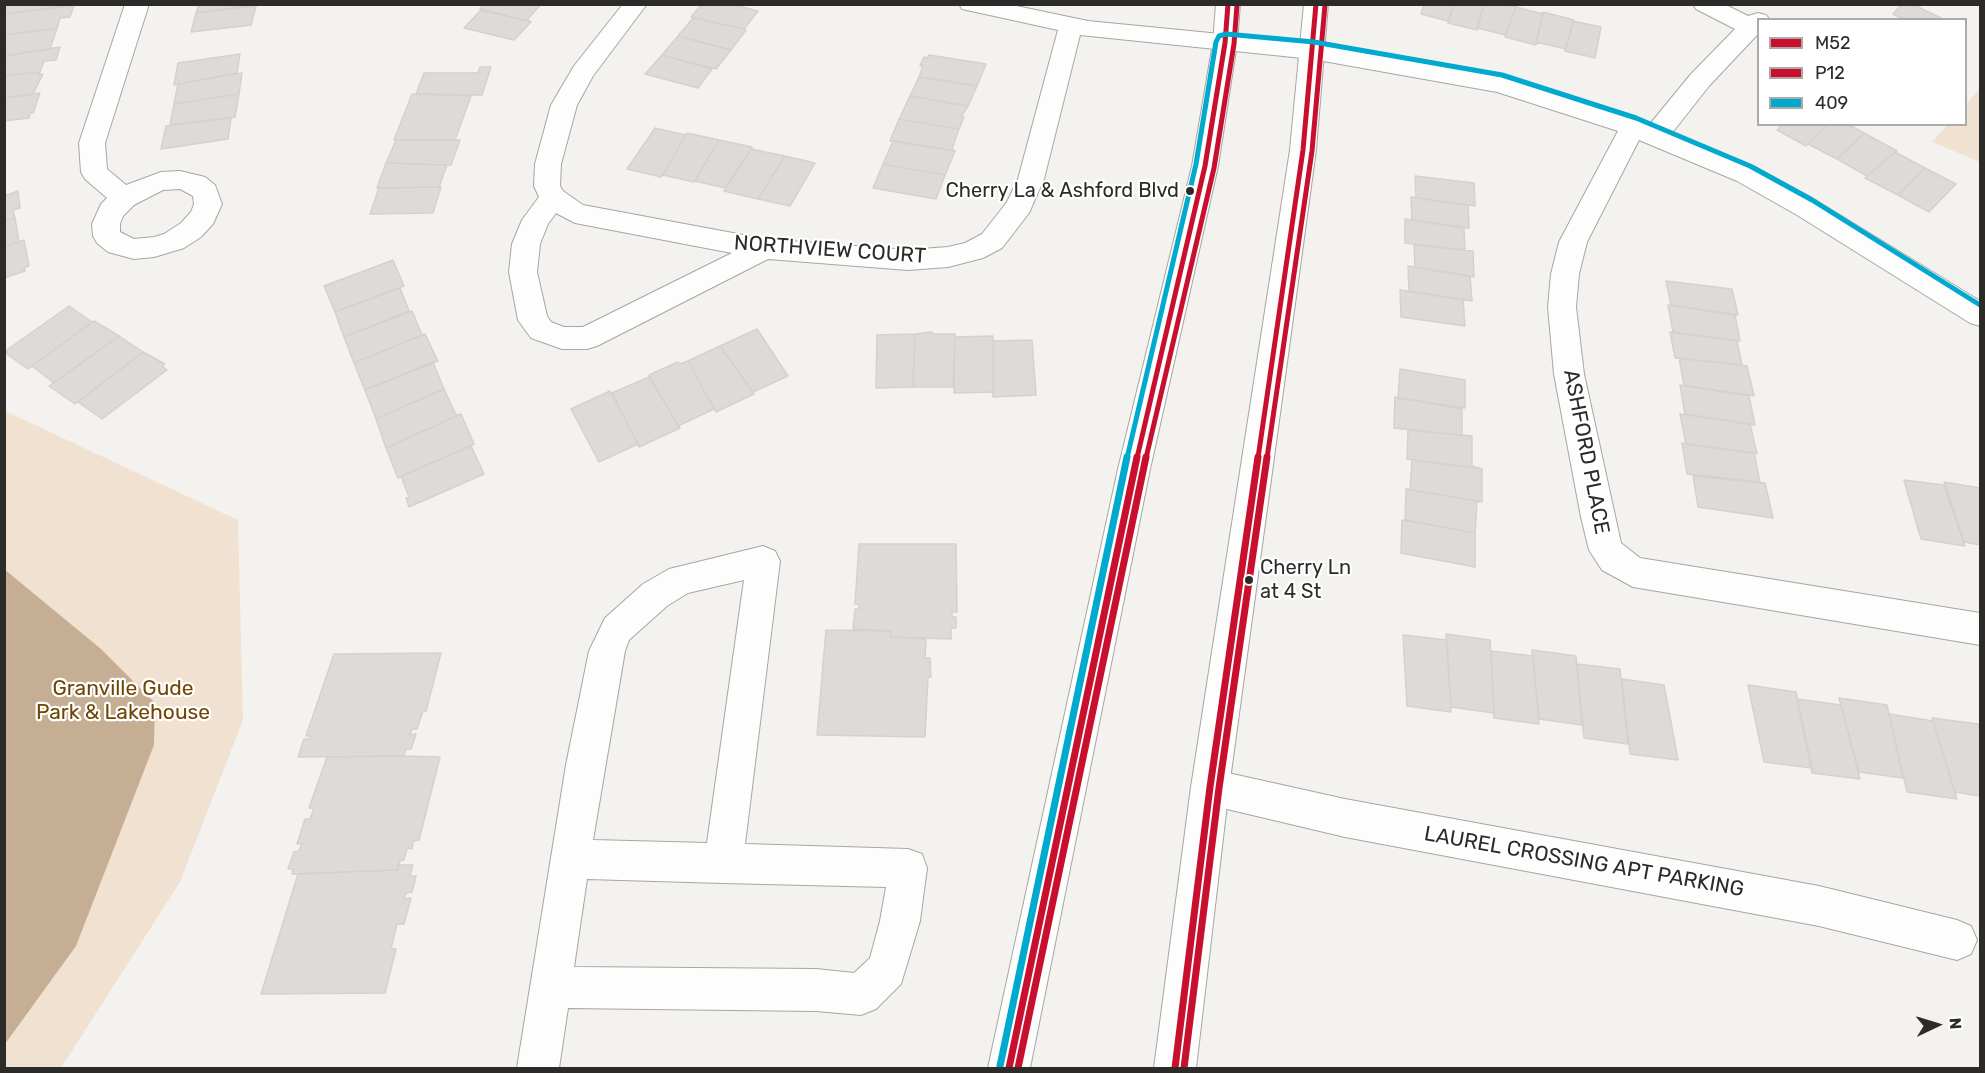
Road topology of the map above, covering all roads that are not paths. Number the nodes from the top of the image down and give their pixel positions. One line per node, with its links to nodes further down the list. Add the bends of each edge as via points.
1 (137, 4): 14 (street, via 92,143 94,172)
2 (636, 4): 15 (street, via 583,72 564,105 548,165 547,186)
3 (970, 4): 10 (street)
4 (1228, 4): 11 (street)
5 (1316, 4): 12 (street)
6 (1704, 4): 9 (street)
7 (1776, 4): 8 (street, ASHFORD PLACE)
8 (1760, 18)
9 (1756, 22): 13 (street, ASHFORD PLACE)
10 (1071, 26): 11 (street); 16 (street, NORTHVIEW COURT, via 1031,179 1019,206 992,241 948,257 908,260)
11 (1225, 43): 12 (street); 25 (street, via 1205,166 1134,469)
12 (1312, 51): 13 (street, via 1500,84); 19 (street, via 1284,292)
13 (1644, 131): 17 (street, via 1746,174); 18 (street, ASHFORD PLACE, via 1573,242 1562,307 1569,374 1606,550 1634,572)
14 (124, 198)
15 (553, 198): 16 (street, NORTHVIEW COURT, via 575,213); 16 (street, via 529,236 523,272 533,320 541,330 562,338 587,338)
16 (765, 249)
17 (1980, 315)
18 (1980, 630)
19 (1210, 787): 22 (street, LAUREL CROSSING APT PARKING, via 1345,818 1819,906); 26 (street)
20 (570, 859): 21 (street); 21 (street, via 607,651 617,630 655,595 681,580 763,561); 23 (street)
21 (723, 864): 23 (street, via 908,868 887,969 861,994)
22 (1958, 940)
23 (551, 987): 24 (street)
24 (538, 1068)
25 (1010, 1068)
26 (1175, 1068)

